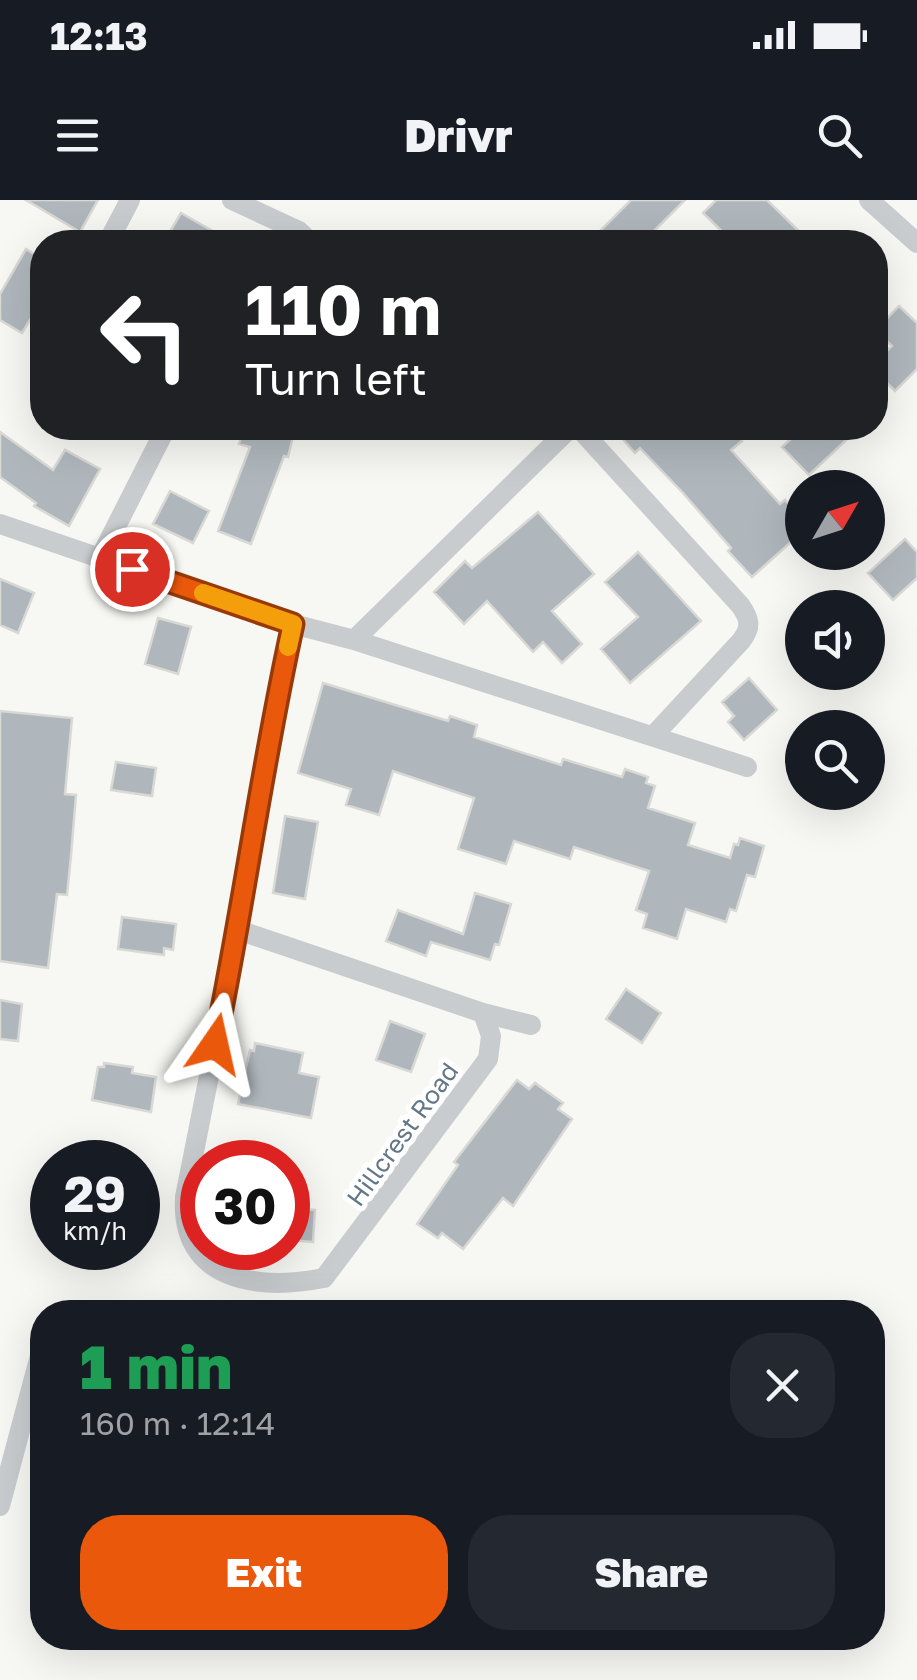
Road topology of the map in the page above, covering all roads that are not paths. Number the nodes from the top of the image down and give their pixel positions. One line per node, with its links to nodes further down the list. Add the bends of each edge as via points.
1 (130, 200): 4 (street)
2 (232, 200): 5 (street)
3 (869, 200): 6 (street)
4 (114, 230)
5 (297, 230)
6 (917, 243)
7 (160, 440): 11 (street)
8 (558, 440): 13 (street)
9 (590, 440): 14 (street, via 749,620 741,641)
10 (0, 524): 11 (street)
11 (100, 558): 12 (street)
12 (293, 624): 13 (street); 16 (street)
13 (354, 640): 14 (street)
14 (653, 736): 15 (street)
15 (747, 768)
16 (238, 930): 17 (street); 17 (street, Hillcrest Road, via 185,1197 183,1225 211,1266 260,1281 324,1278 488,1060 491,1036)
17 (484, 1013): 18 (street)
18 (531, 1025)
19 (30, 1393): 20 (street)
20 (0, 1506)

